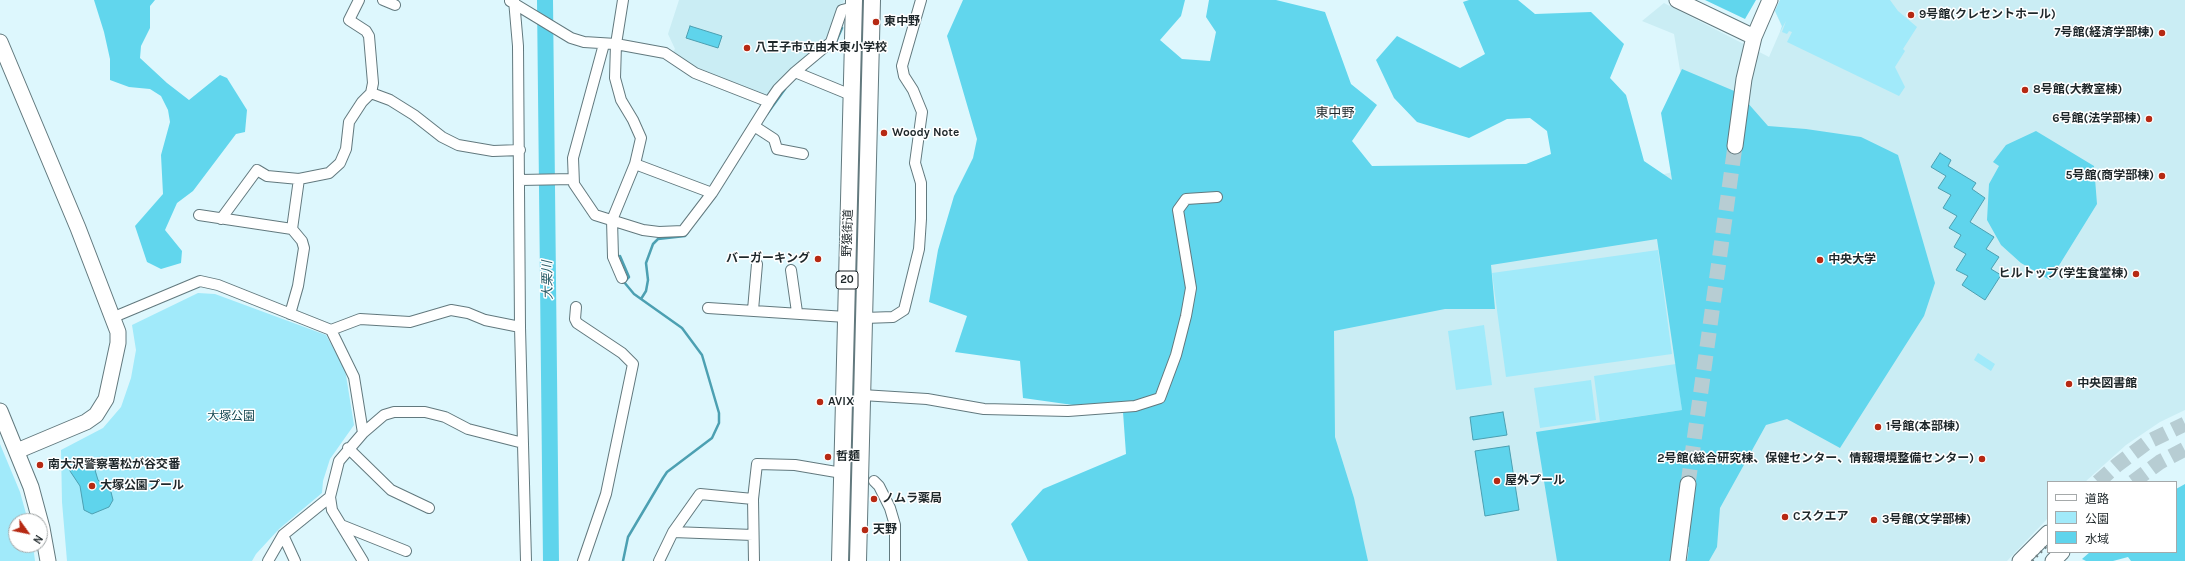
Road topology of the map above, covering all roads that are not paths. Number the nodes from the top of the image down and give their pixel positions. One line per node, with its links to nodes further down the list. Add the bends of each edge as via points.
1 (359, 0): 16 (street, via 349,20 366,31 369,36 372,64)
2 (383, 0): 10 (street)
3 (623, 0): 14 (street)
4 (872, 0): 36 (main road, 野猿街道 / 20)
5 (921, 0): 45 (street, via 902,66 904,76 922,112 915,163 921,183 919,249 904,310 892,317)
6 (1677, 0): 11 (street)
7 (1770, 0): 11 (street)
8 (513, 2): 13 (street, via 568,36 584,42); 21 (street, via 518,46)
9 (854, 3): 15 (street, via 842,10 831,42); 17 (main road, 野猿街道 / 20)
10 (395, 5)
11 (1754, 37): 20 (street, via 1744,79)
12 (0, 42): 43 (street)
13 (604, 44): 14 (street); 25 (street, via 573,151)
14 (616, 44): 18 (street, via 665,53 695,73); 23 (street, via 615,78 618,91 641,138)
15 (795, 72): 17 (street); 18 (street)
16 (371, 93): 21 (street, via 390,100 442,137 458,145 493,150); 24 (street, via 362,102 350,122 346,149 340,163 329,173)
17 (851, 95): 37 (main road, 野猿街道 / 20)
18 (769, 102): 19 (street)
19 (754, 126): 22 (street, via 774,139 777,150); 27 (street)
20 (1735, 146)
21 (520, 150): 26 (street)
22 (803, 154)
23 (635, 164): 27 (street); 31 (street)
24 (299, 179): 30 (street, via 267,176 257,170); 32 (street)
25 (572, 179): 26 (street); 31 (street, via 595,215)
26 (522, 180): 46 (street)
27 (712, 192): 31 (street, via 681,232 643,230)
28 (1217, 197): 48 (street, via 1186,200 1178,210 1191,288 1176,355 1160,398 1135,406 1068,410 984,409 928,399)
29 (199, 215): 30 (street)
30 (221, 219): 32 (street)
31 (612, 220): 35 (street, via 613,257)
32 (292, 228): 42 (street, via 304,248 298,286)
33 (757, 264): 40 (street)
34 (791, 270): 41 (street)
35 (622, 278)
36 (864, 285): 37 (main road, via 858,296 851,297); 45 (main road, 野猿街道 / 20)
37 (847, 292): 44 (main road, 野猿街道 / 20)
38 (576, 307): 72 (street, via 577,323 622,352 633,364 606,494)
39 (708, 308): 40 (street)
40 (753, 310): 41 (street)
41 (797, 312): 44 (street)
42 (290, 314): 43 (street, via 218,285 200,281); 47 (street)
43 (114, 317): 53 (street, via 118,343 102,407 86,422)
44 (846, 317): 45 (main road); 54 (main road, 野猿街道 / 20)
45 (864, 318): 48 (main road, 野猿街道 / 20)
46 (520, 327): 47 (street, via 451,310 410,322 360,319); 51 (street)
47 (331, 330): 50 (street, via 354,377)
48 (862, 395): 55 (main road, 野猿街道 / 20)
49 (0, 411): 53 (street)
50 (363, 433): 51 (street, via 384,416 394,412 425,412 445,417 468,429); 52 (street)
51 (523, 443): 71 (street)
52 (348, 448): 57 (street, via 339,461); 59 (street, via 391,490)
53 (17, 451): 67 (street, via 37,507)
54 (842, 473): 55 (main road); 58 (street, via 795,465 757,464); 75 (main road, 野猿街道 / 20)
55 (867, 479): 76 (main road, 野猿街道 / 20); 77 (street, via 879,486 890,508 895,525)
56 (1688, 484): 78 (street)
57 (330, 497): 60 (street, via 332,510); 63 (street)
58 (753, 499): 61 (street, via 700,494); 64 (street)
59 (429, 508)
60 (341, 525): 65 (street); 70 (street)
61 (673, 532): 64 (street); 73 (street)
62 (2047, 534): 79 (street)
63 (283, 535): 68 (street); 69 (street)
64 (753, 535): 74 (street)
65 (406, 552)
66 (2061, 553): 80 (street)
67 (48, 561)
68 (268, 561)
69 (295, 561)
70 (363, 561)
71 (526, 561)
72 (583, 561)
73 (659, 561)
74 (754, 561)
75 (840, 561)
76 (858, 561)
77 (895, 561)
78 (1678, 561)
79 (2020, 561)
80 (2053, 561)

